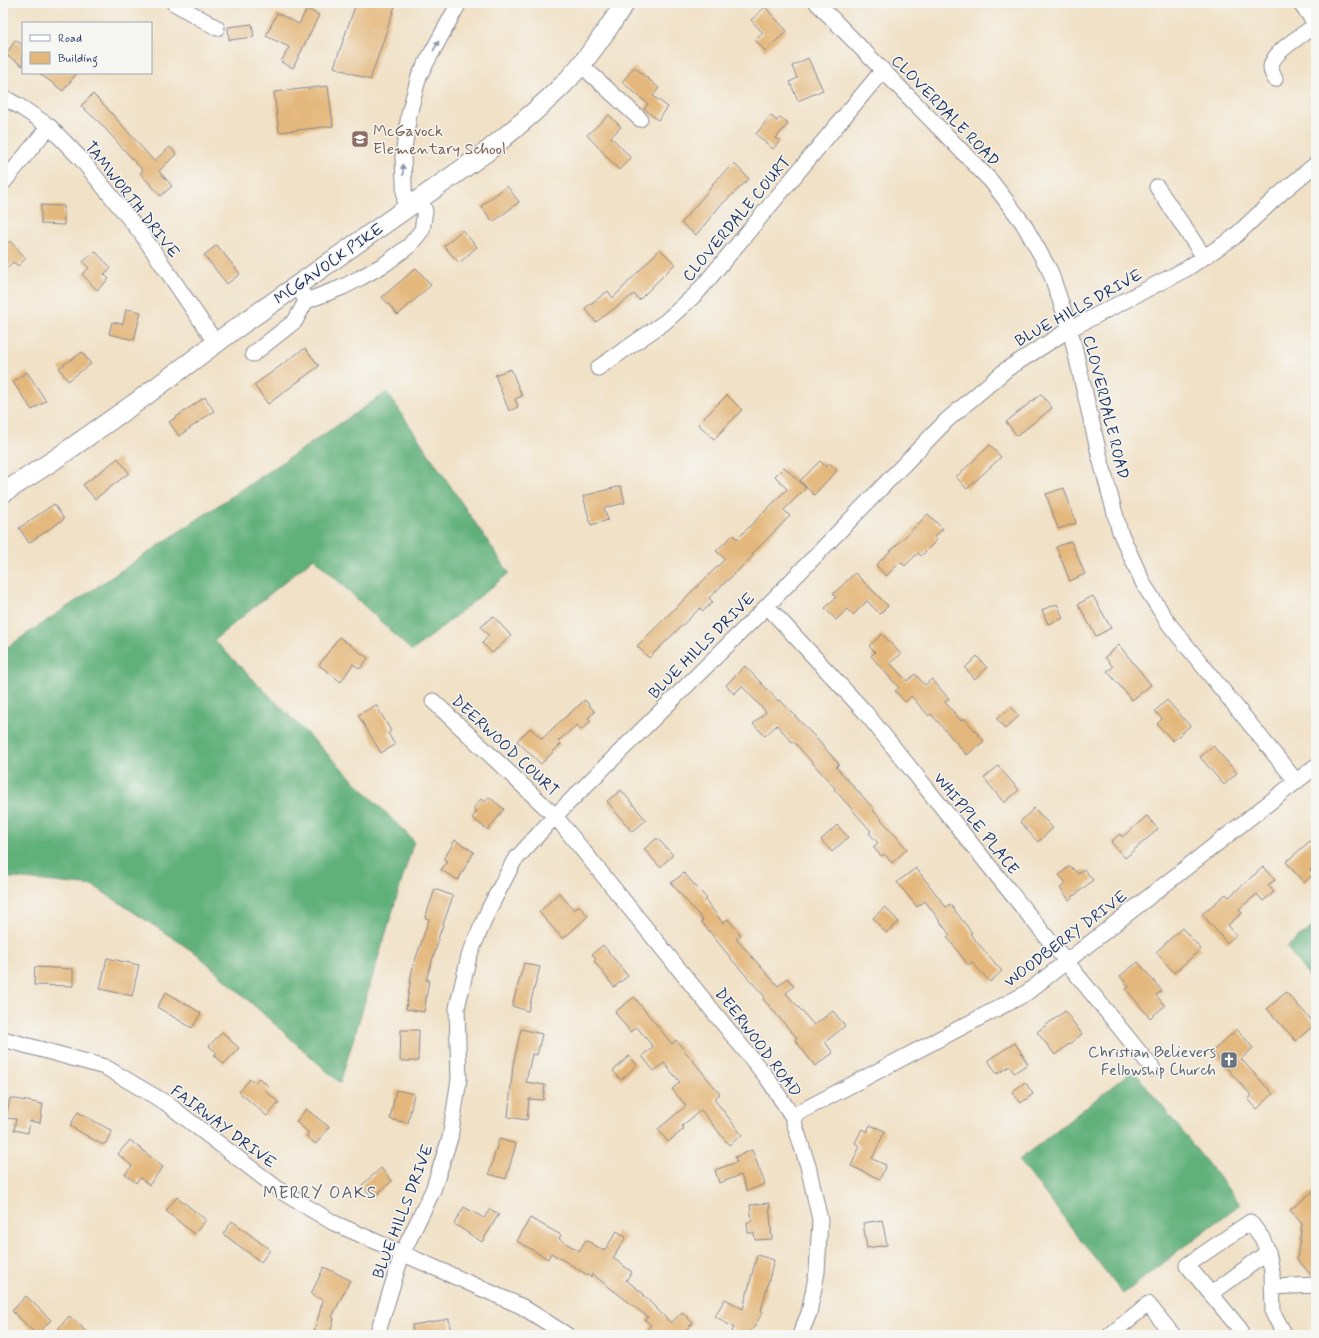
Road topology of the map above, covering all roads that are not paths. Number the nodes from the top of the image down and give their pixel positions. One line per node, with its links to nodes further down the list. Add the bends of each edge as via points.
1 (174, 3): 7 (street)
2 (459, 3): 17 (street, one-way to 2, via 403,156 409,114 419,76)
3 (625, 3): 8 (main road, MCGAVOCK PIKE, via 599,42)
4 (817, 3): 9 (street, CLOVERDALE ROAD)
5 (1300, 3): 6 (street)
6 (1316, 24): 10 (street, via 1273,59 1271,66)
7 (217, 28)
8 (580, 64): 12 (street); 17 (main road, MCGAVOCK PIKE, via 521,124 485,153)
9 (883, 70): 20 (street, CLOVERDALE ROAD, via 991,182 1023,223 1050,271); 23 (street, CLOVERDALE COURT, via 697,293 665,322)
10 (1275, 79)
11 (3, 97): 13 (street, TAMWORTH DRIVE)
12 (640, 119)
13 (49, 126): 15 (street); 21 (street, TAMWORTH DRIVE, via 81,159 142,233)
14 (1316, 164): 18 (street, BLUE HILLS DRIVE, via 1233,238)
15 (3, 183)
16 (1157, 187): 18 (street)
17 (412, 204): 19 (main road, MCGAVOCK PIKE); 19 (street, via 425,210 422,230 409,246 386,264 343,287)
18 (1204, 257): 20 (street, BLUE HILLS DRIVE, via 1186,269)
19 (302, 293): 21 (main road, MCGAVOCK PIKE); 22 (street, via 295,321)
20 (1070, 329): 25 (street, BLUE HILLS DRIVE, via 1007,369 946,420); 28 (street, CLOVERDALE ROAD, via 1120,532 1144,584 1169,624)
21 (216, 343): 24 (main road, MCGAVOCK PIKE, via 138,401)
22 (253, 354)
23 (598, 368)
24 (3, 493)
25 (767, 606): 29 (street, BLUE HILLS DRIVE); 30 (street, WHIPPLE PLACE, via 865,712)
26 (433, 701): 29 (street, DEERWOOD COURT)
27 (1316, 766): 28 (street, WOODBERRY DRIVE)
28 (1296, 780): 30 (street, WOODBERRY DRIVE)
29 (555, 816): 33 (street, DEERWOOD ROAD, via 763,1073); 35 (street, BLUE HILLS DRIVE, via 514,861 489,909 469,956 456,1008 458,1078 450,1138 433,1190)
30 (1067, 962): 32 (street, WHIPPLE PLACE); 33 (street, WOODBERRY DRIVE, via 1025,994)
31 (3, 1039): 35 (street, FAIRWAY DRIVE, via 105,1067 166,1104 282,1192 334,1223)
32 (1153, 1069)
33 (792, 1116): 43 (street, DEERWOOD ROAD, via 808,1166 820,1220 817,1272 809,1313)
34 (1268, 1252): 37 (street); 38 (street); 38 (street, via 1262,1238 1250,1222 1187,1265)
35 (402, 1254): 41 (street, BLUE HILLS DRIVE); 42 (street, FAIRWAY DRIVE, via 521,1306)
36 (1316, 1286): 37 (street)
37 (1272, 1287): 45 (street, via 1273,1313)
38 (1211, 1294): 39 (street)
39 (1240, 1329)
40 (1118, 1333): 44 (street, via 1148,1304)
41 (377, 1335)
42 (567, 1335)
43 (800, 1335)
44 (1173, 1335)
45 (1285, 1335)

